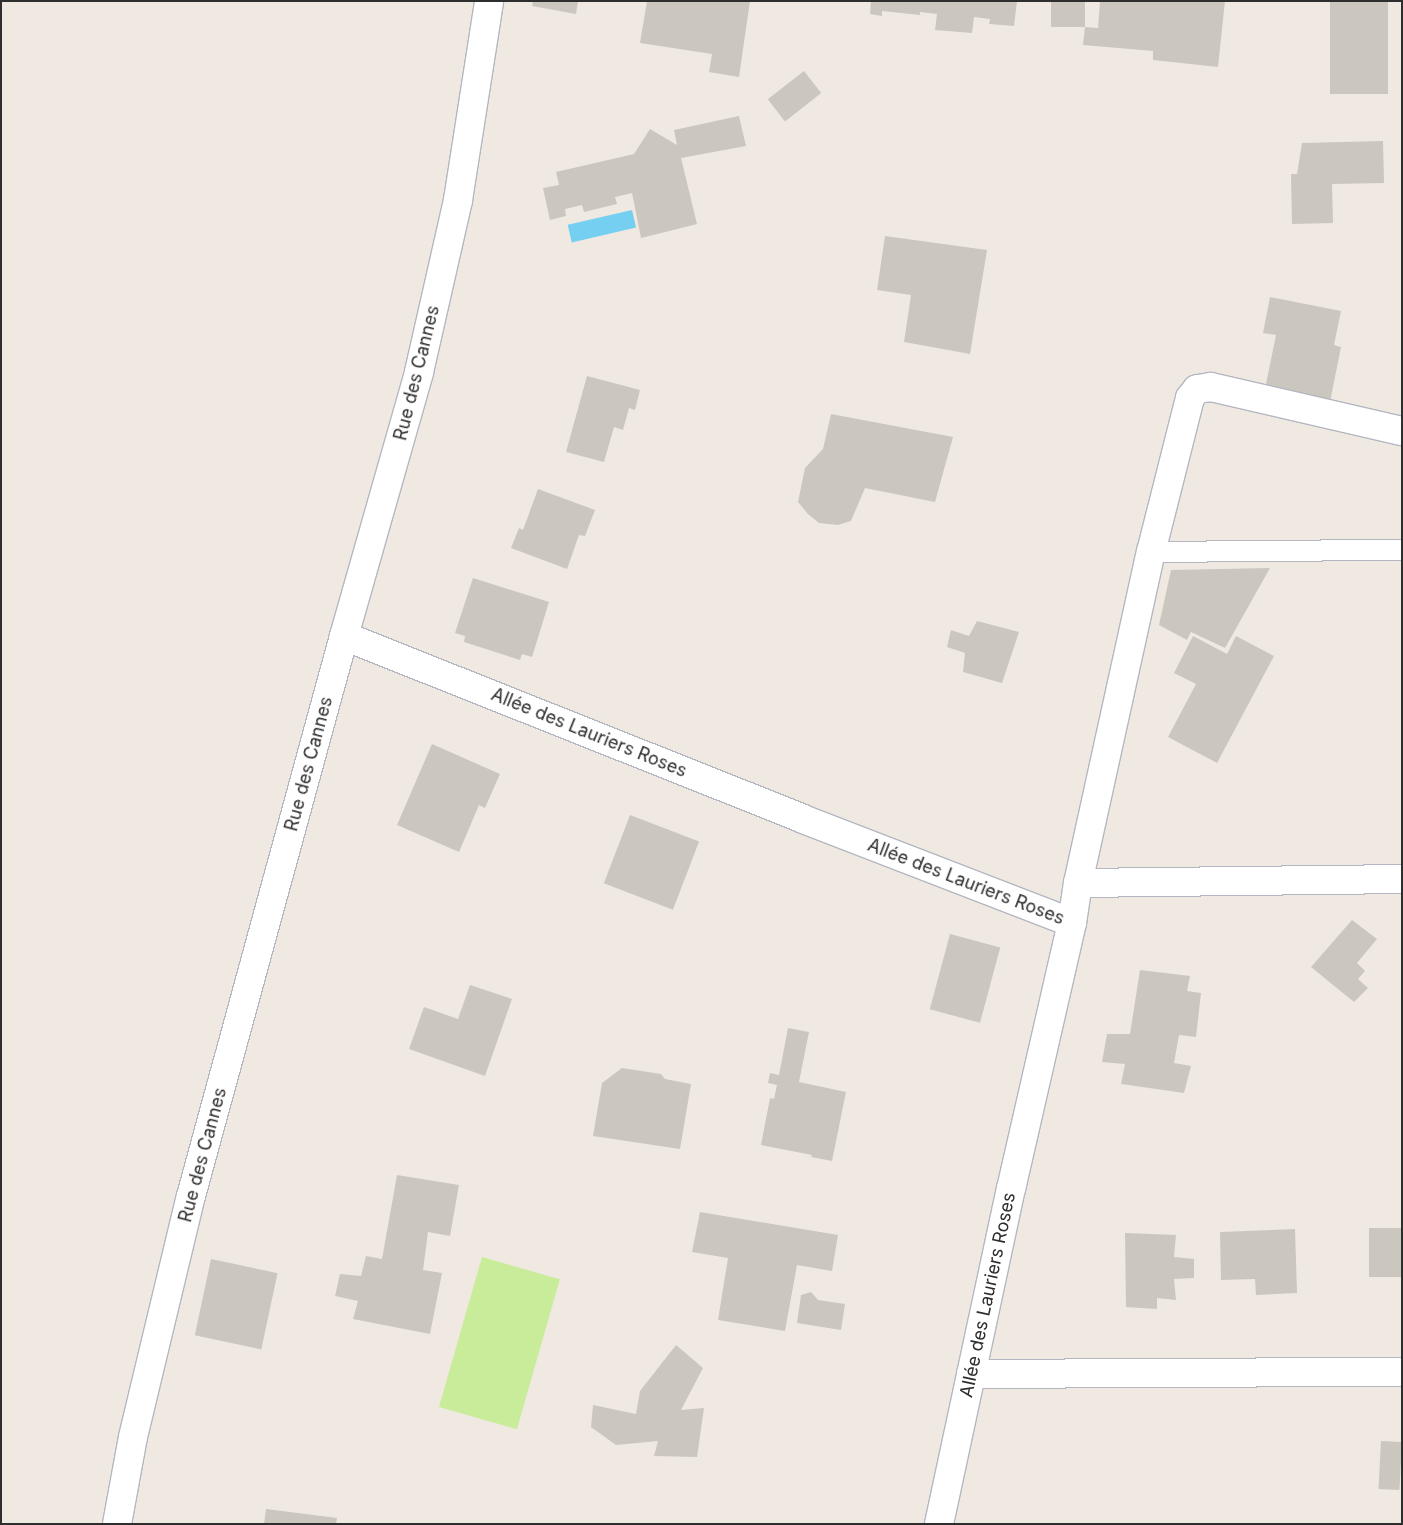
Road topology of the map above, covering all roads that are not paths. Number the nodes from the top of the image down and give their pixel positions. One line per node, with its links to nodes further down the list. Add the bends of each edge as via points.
1 (489, 1): 5 (street, Rue des Cannes, via 458,200 419,372)
2 (1402, 431): 4 (street, via 1210,387 1197,390 1190,398)
3 (1402, 550): 4 (lane)
4 (1151, 552): 7 (street)
5 (344, 636): 8 (street, Allée des Lauriers Roses); 11 (street, Rue des Cannes, via 192,1196 133,1437)
6 (1402, 879): 7 (street)
7 (1078, 883): 8 (street)
8 (1072, 922): 10 (street, Allée des Lauriers Roses)
9 (1402, 1372): 10 (street)
10 (971, 1374): 12 (street, Allée des Lauriers Roses)
11 (117, 1524)
12 (939, 1524)

